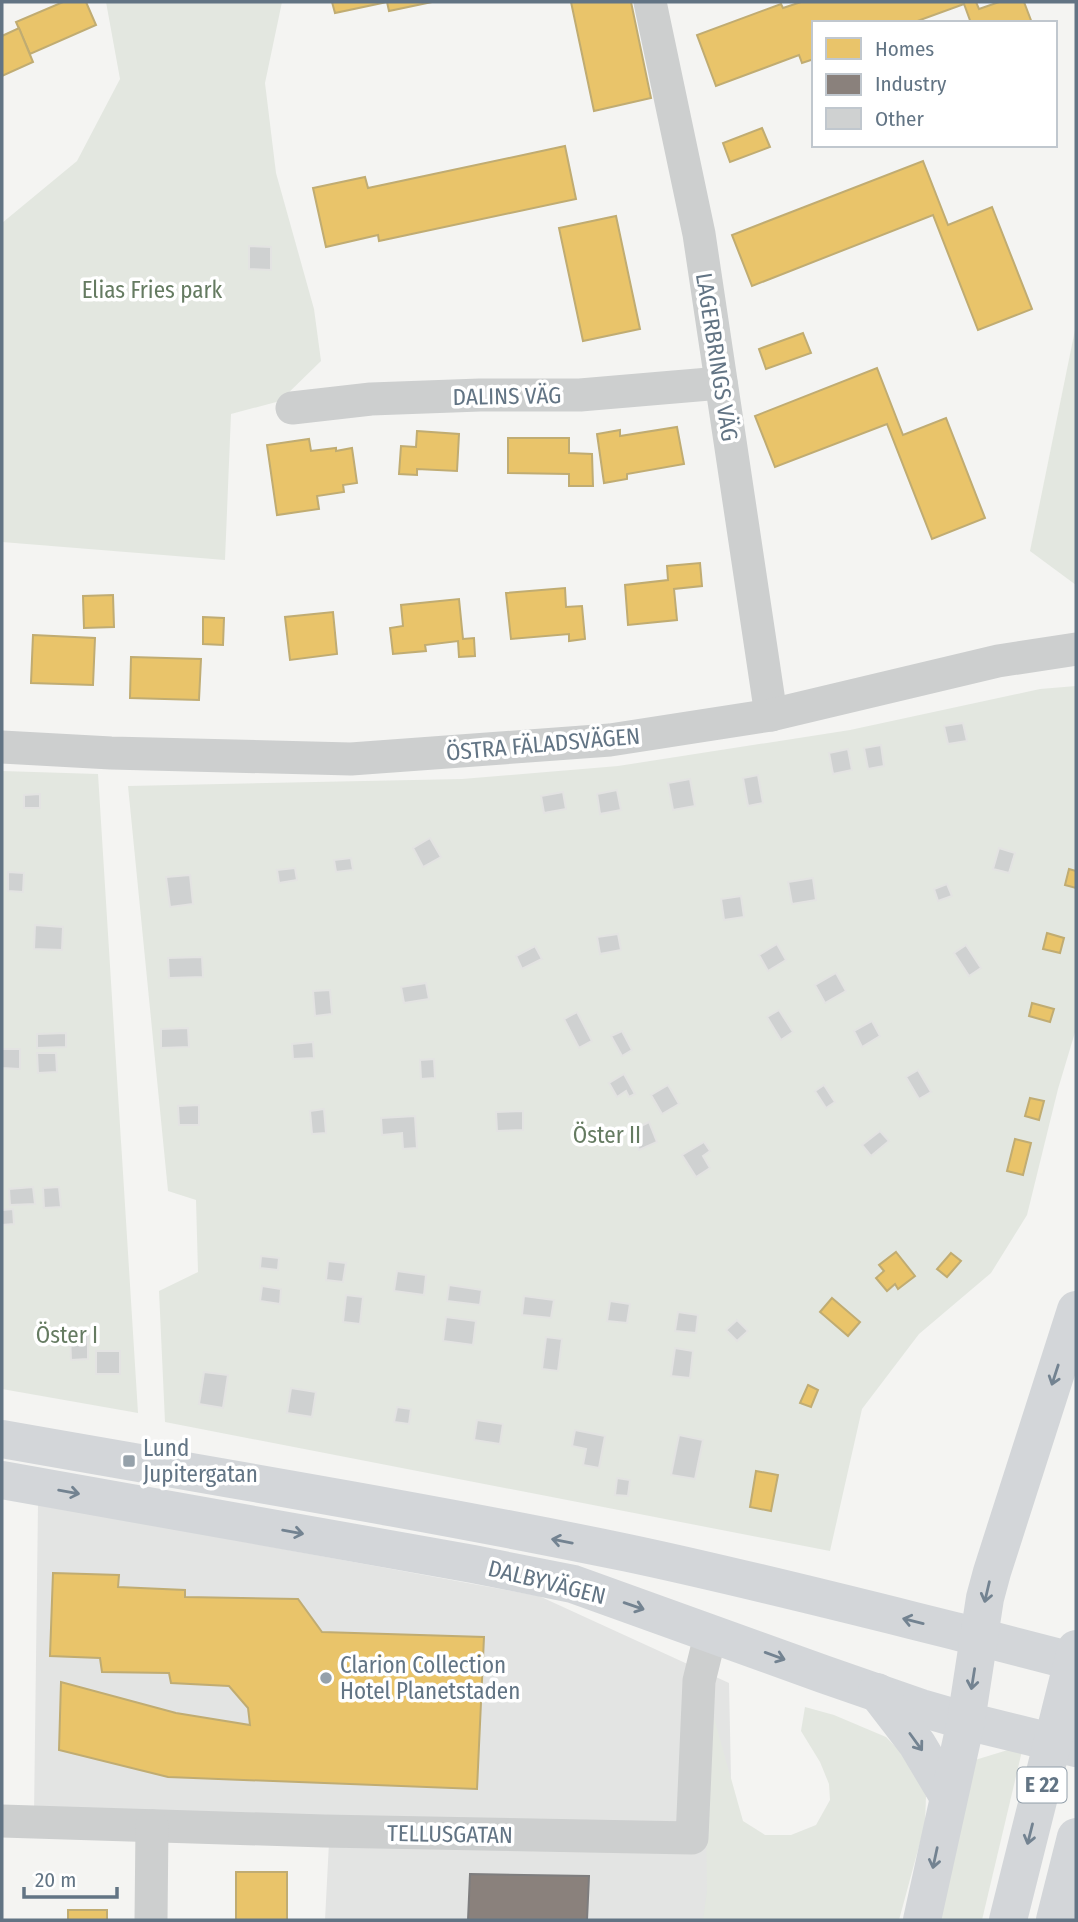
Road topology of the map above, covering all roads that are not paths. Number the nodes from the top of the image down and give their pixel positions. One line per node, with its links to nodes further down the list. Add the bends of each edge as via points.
1 (650, 2): 2 (street, LAGERBRINGS VÄG, via 699,234)
2 (721, 383): 3 (street, DALINS VÄG, via 580,395 371,399); 5 (street, LAGERBRINGS VÄG)
3 (292, 408)
4 (1076, 649): 5 (street, ÖSTRA FÄLADSVÄGEN, via 998,661)
5 (771, 715): 6 (street, ÖSTRA FÄLADSVÄGEN, via 610,740 351,759)
6 (2, 747)
7 (1076, 1310): 11 (main road, one-way to 11, via 985,1598)
8 (2, 1439): 11 (main road, DALBYVÄGEN, one-way to 8, via 629,1553)
9 (2, 1480): 10 (main road, DALBYVÄGEN, one-way to 10, via 573,1584)
10 (711, 1632): 14 (main road, DALBYVÄGEN, one-way to 14); 19 (street, TELLUSGATAN, via 699,1681 692,1838)
11 (989, 1640): 13 (main road, DALBYVÄGEN); 15 (main road, one-way to 15)
12 (1076, 1649): 23 (main road, E 22, one-way to 23)
13 (1076, 1662)
14 (877, 1692): 15 (main road, DALBYVÄGEN); 17 (main road, one-way to 17, via 917,1744)
15 (966, 1721): 16 (main road, DALBYVÄGEN); 17 (main road)
16 (1076, 1748)
17 (948, 1796): 22 (main road, one-way to 22)
18 (2, 1821): 19 (street, TELLUSGATAN)
19 (152, 1826): 21 (street)
20 (1076, 1838): 24 (main road)
21 (150, 1920)
22 (922, 1920)
23 (1008, 1920)
24 (1055, 1920)

